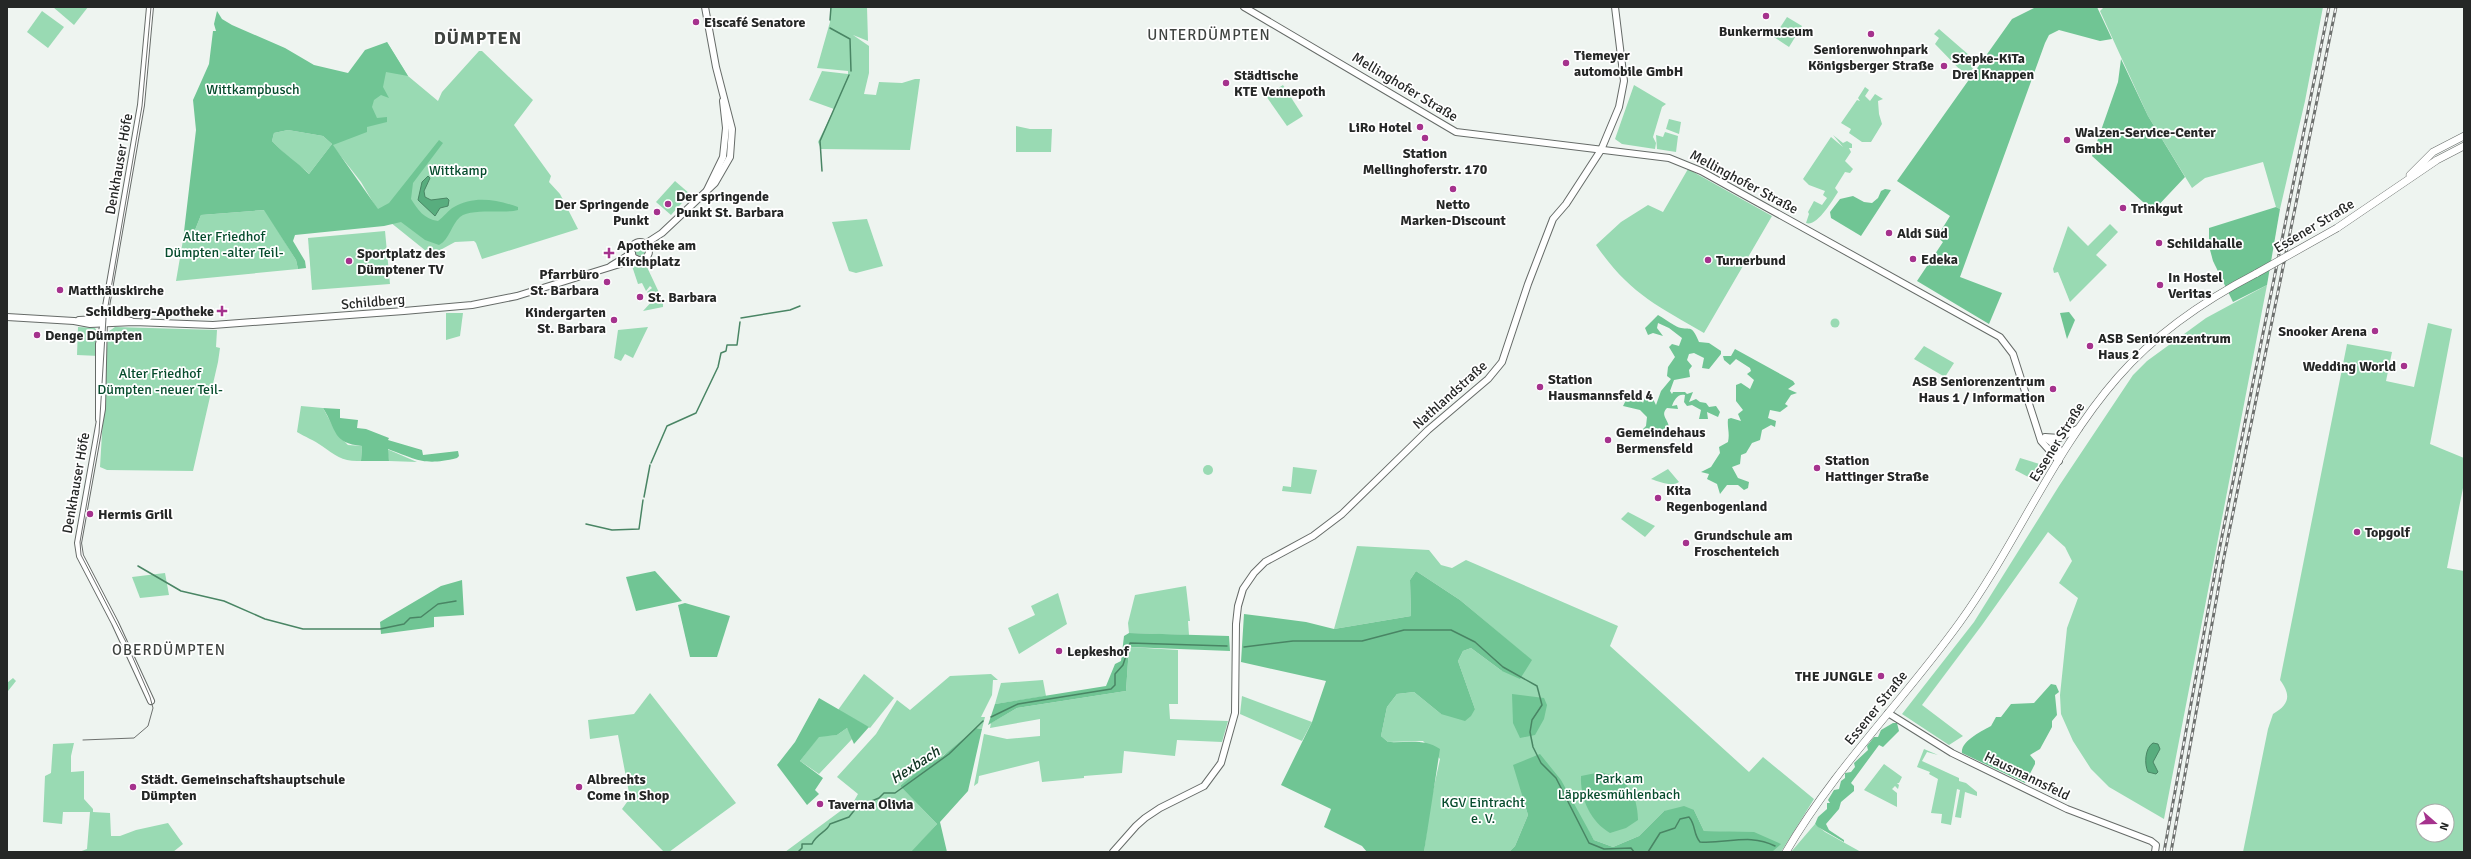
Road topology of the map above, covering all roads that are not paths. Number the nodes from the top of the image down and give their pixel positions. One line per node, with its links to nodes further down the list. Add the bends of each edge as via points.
1 (150, 7): 17 (street, Denkhauser Höfe, via 138,128)
2 (705, 7): 5 (street)
3 (1244, 7): 9 (street, Mellinghofer Straße, via 1456,132)
4 (1615, 7): 9 (street, Nathlandstraße, via 1624,89 1616,116)
5 (722, 93): 11 (street, via 726,136 722,157); 11 (street, via 731,119 733,137 730,157 715,183)
6 (2464, 136): 7 (main road, Essener Straße)
7 (2453, 140): 8 (main road); 10 (main road, Essener Straße, via 2425,159)
8 (2461, 147): 10 (main road, Essener Straße)
9 (1601, 150): 19 (street, Mellinghofer Straße, via 1674,159 1696,168 2000,337 2013,354); 24 (street, Nathlandstraße, via 1554,219 1528,284 1508,349 1498,369 1423,435 1342,514 1308,539 1262,565 1248,580 1242,594 1236,624 1235,713 1224,756 1215,774 1198,792 1160,808 1145,818)
10 (2405, 181): 18 (main road, Essener Straße, bridge, via 2337,228 2221,292 2167,330 2119,376)
11 (706, 191): 12 (street)
12 (647, 246): 13 (street, Schildberg, via 636,244); 14 (street, via 644,258)
13 (632, 253): 14 (street); 15 (street, Schildberg)
14 (636, 259): 15 (street, Schildberg)
15 (609, 267): 17 (street, Schildberg, via 532,292 472,305 224,325)
16 (7, 318): 17 (street, Schildberg, via 90,324)
17 (104, 321): 22 (street, Denkhauser Höfe, via 102,410 79,536 79,549)
18 (2079, 428): 20 (street, via 2060,438); 21 (main road, Essener Straße)
19 (2037, 430): 20 (street); 21 (street, Mellinghofer Straße, via 2042,443)
20 (2046, 438): 21 (street, via 2059,450)
21 (2059, 461): 23 (main road, Essener Straße, via 1973,604)
22 (151, 701)
23 (1888, 713): 25 (main road, Essener Straße, via 1817,805); 26 (street, Hausmannsfeld, via 1952,753 2066,809 2151,841 2156,845)
24 (1113, 852)
25 (1786, 852)
26 (2155, 852)

